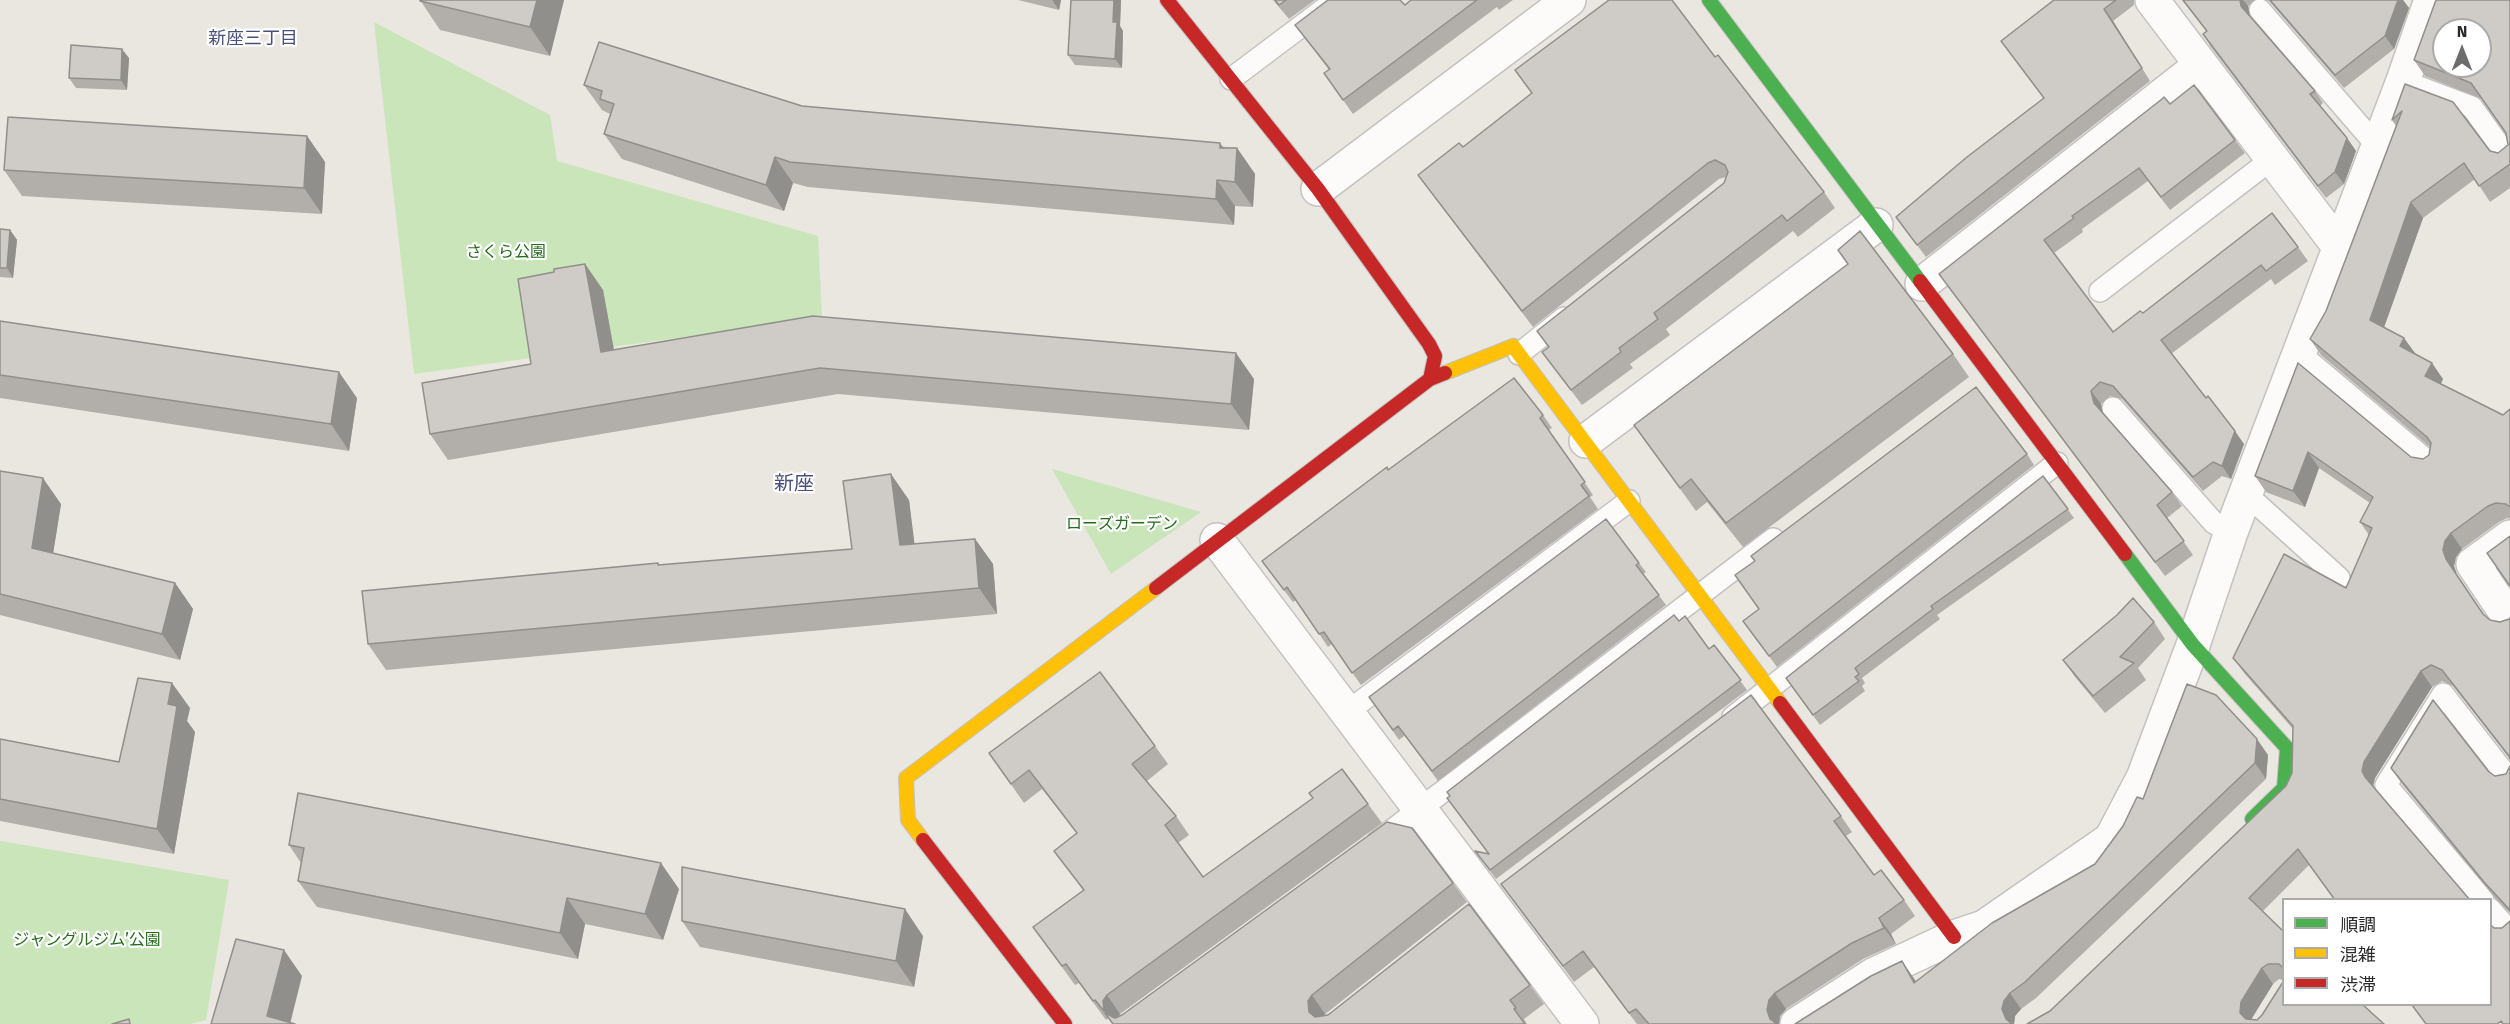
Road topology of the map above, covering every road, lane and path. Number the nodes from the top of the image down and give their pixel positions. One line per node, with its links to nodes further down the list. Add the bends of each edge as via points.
1 (1167, 0): 9 (street)
2 (1336, 0): 9 (lane)
3 (1569, 0): 14 (street)
4 (1709, 0): 15 (street)
5 (2152, 0): 8 (street)
6 (2431, 0): 10 (street)
7 (2260, 10): 11 (lane)
8 (2201, 65): 13 (street); 17 (street)
9 (1231, 79): 14 (street)
10 (2403, 81): 11 (street); 12 (lane, via 2472,107)
11 (2378, 147): 16 (street)
12 (2507, 156)
13 (2272, 159): 16 (street); 18 (lane)
14 (1318, 189): 23 (street, via 1430,344 1435,356)
15 (1877, 224): 17 (street); 26 (street)
16 (2340, 248): 20 (street)
17 (1922, 284): 22 (street)
18 (2100, 291)
19 (1582, 304): 21 (lane)
20 (2299, 353): 28 (lane); 29 (street)
21 (1519, 354): 23 (street, via 1513,346); 26 (street)
22 (1992, 376): 24 (lane); 27 (street)
23 (1430, 379): 34 (street)
24 (1973, 391)
25 (2113, 408): 32 (lane, via 2214,523)
26 (1586, 441): 30 (street)
27 (2057, 463): 38 (street); 39 (lane)
28 (2430, 463)
29 (2246, 494): 32 (street); 35 (lane)
30 (1629, 501): 36 (street); 40 (lane)
31 (1793, 524): 36 (lane)
32 (2231, 532): 38 (street)
33 (2510, 537): 37 (street, via 2473,564)
34 (1217, 540): 40 (street); 50 (street, via 906,778 908,820)
35 (2339, 578)
36 (1699, 595): 39 (street); 43 (lane)
37 (2510, 619)
38 (2193, 645): 44 (street, via 2287,748 2284,788); 49 (street, via 2143,778 2111,839 1984,927)
39 (1770, 689): 41 (lane); 49 (street)
40 (1347, 712): 43 (street)
41 (1714, 731)
42 (2510, 780): 46 (lane, via 2443,694 2386,785)
43 (1421, 810): 45 (lane); 51 (street)
44 (2242, 828)
45 (1364, 852)
46 (2480, 898)
47 (2492, 911): 48 (lane)
48 (2510, 932)
49 (1954, 937): 52 (street, via 1873,975)
50 (1065, 1024)
51 (1582, 1024)
52 (1797, 1024)

